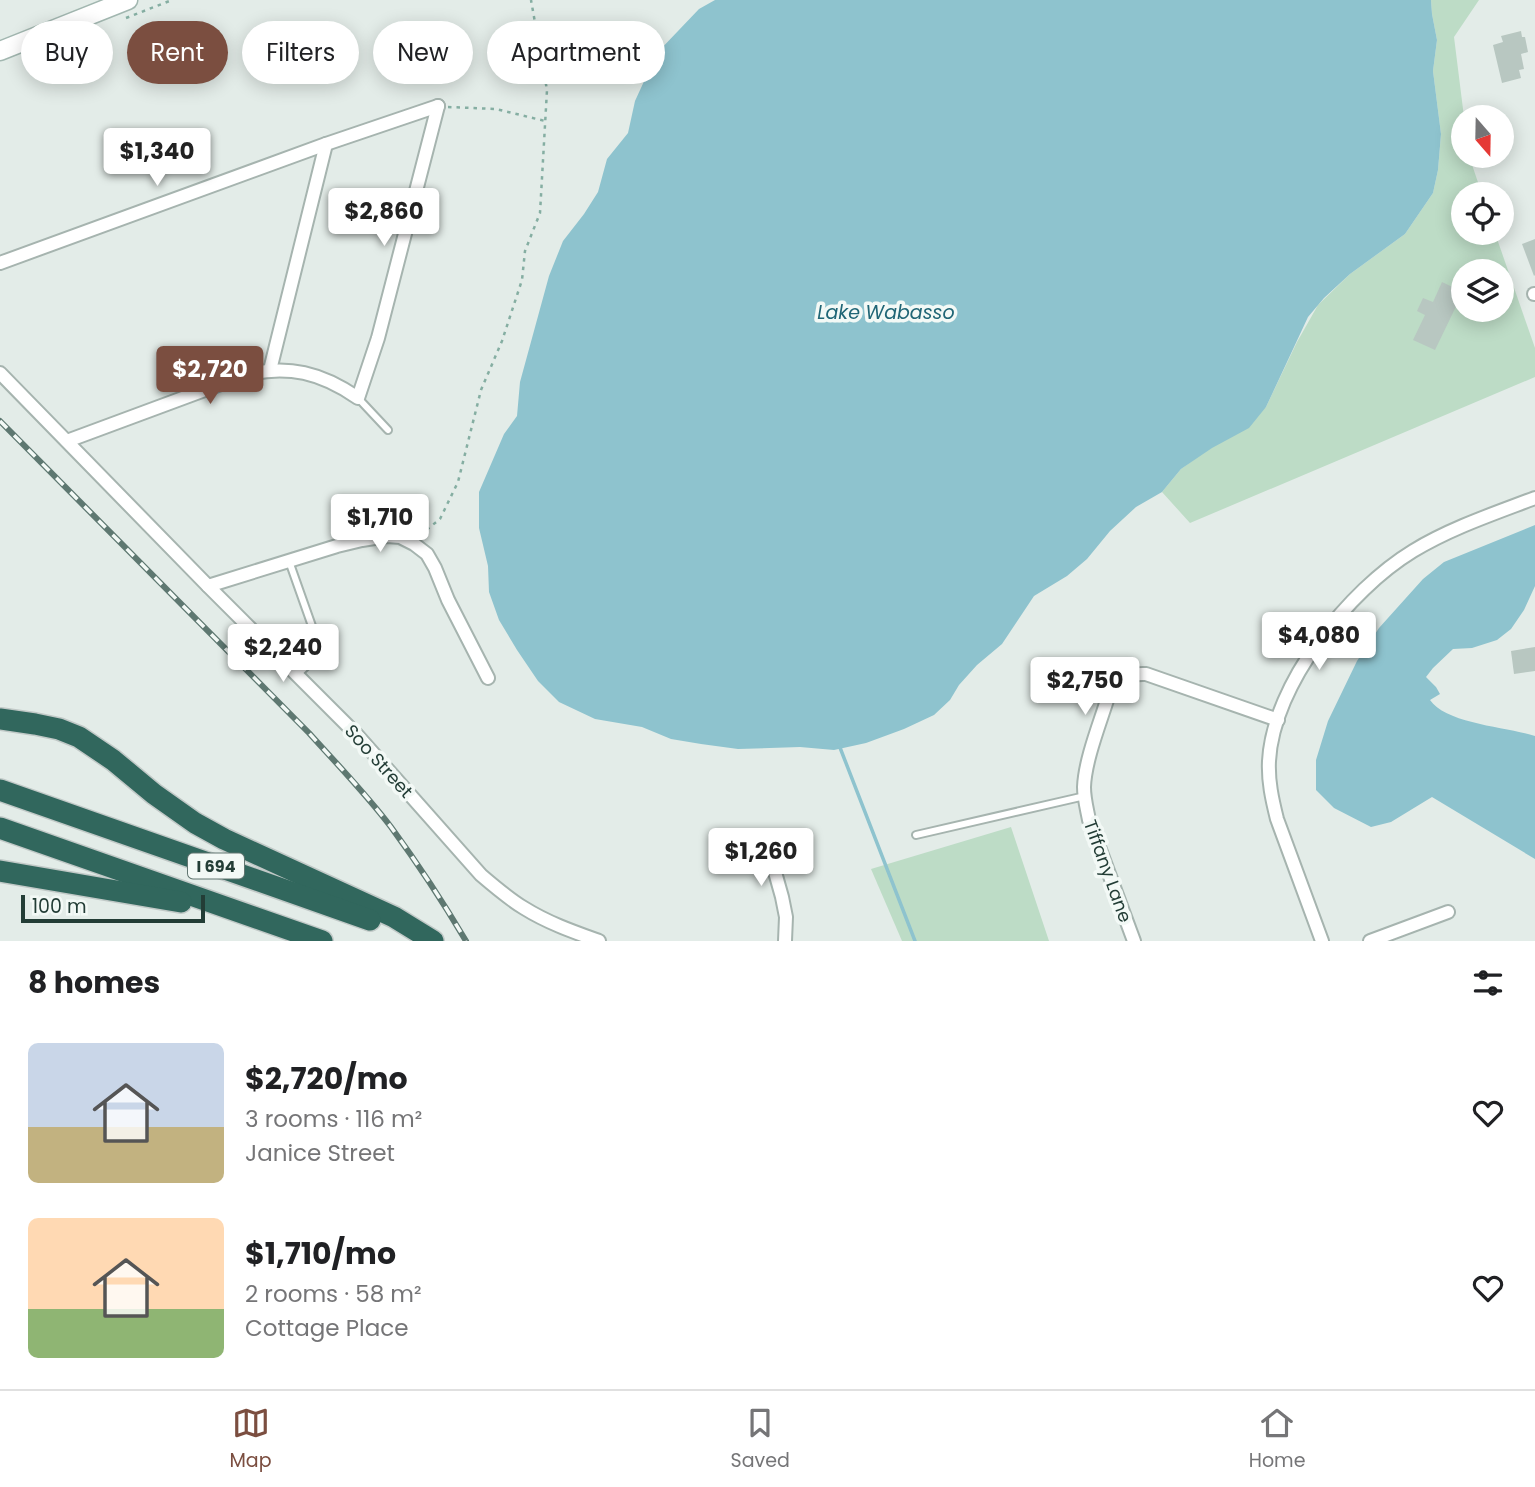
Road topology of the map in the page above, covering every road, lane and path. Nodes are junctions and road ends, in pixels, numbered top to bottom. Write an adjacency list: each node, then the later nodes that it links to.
1 (128, 0): 3 (street)
2 (531, 0): 5 (path)
3 (0, 51)
4 (438, 106): 5 (path); 6 (street); 10 (street)
5 (545, 121): 14 (path)
6 (326, 144): 7 (street); 8 (street)
7 (0, 263)
8 (270, 370): 10 (street); 12 (street)
9 (0, 373): 12 (street, Soo Street)
10 (358, 398): 11 (lane)
11 (388, 430)
12 (66, 441): 16 (street, Soo Street)
13 (1535, 498): 20 (street)
14 (414, 544): 15 (street); 18 (street)
15 (289, 561): 16 (street); 17 (lane)
16 (208, 586): 17 (street, Soo Street)
17 (297, 675): 31 (street, Soo Street)
18 (488, 678)
19 (0, 719): 30 (highway)
20 (1278, 720): 22 (street, Tiffany Lane); 34 (street)
21 (0, 790): 30 (highway, I 694)
22 (1085, 796): 24 (lane); 33 (street, Tiffany Lane)
23 (0, 828): 27 (highway, I 694)
24 (916, 835)
25 (777, 841): 32 (street)
26 (0, 871): 27 (highway)
27 (239, 912): 29 (highway, I 694)
28 (1448, 912): 35 (street)
29 (322, 941)
30 (432, 941)
31 (600, 941)
32 (785, 941)
33 (1134, 941)
34 (1322, 941)
35 (1370, 941)

